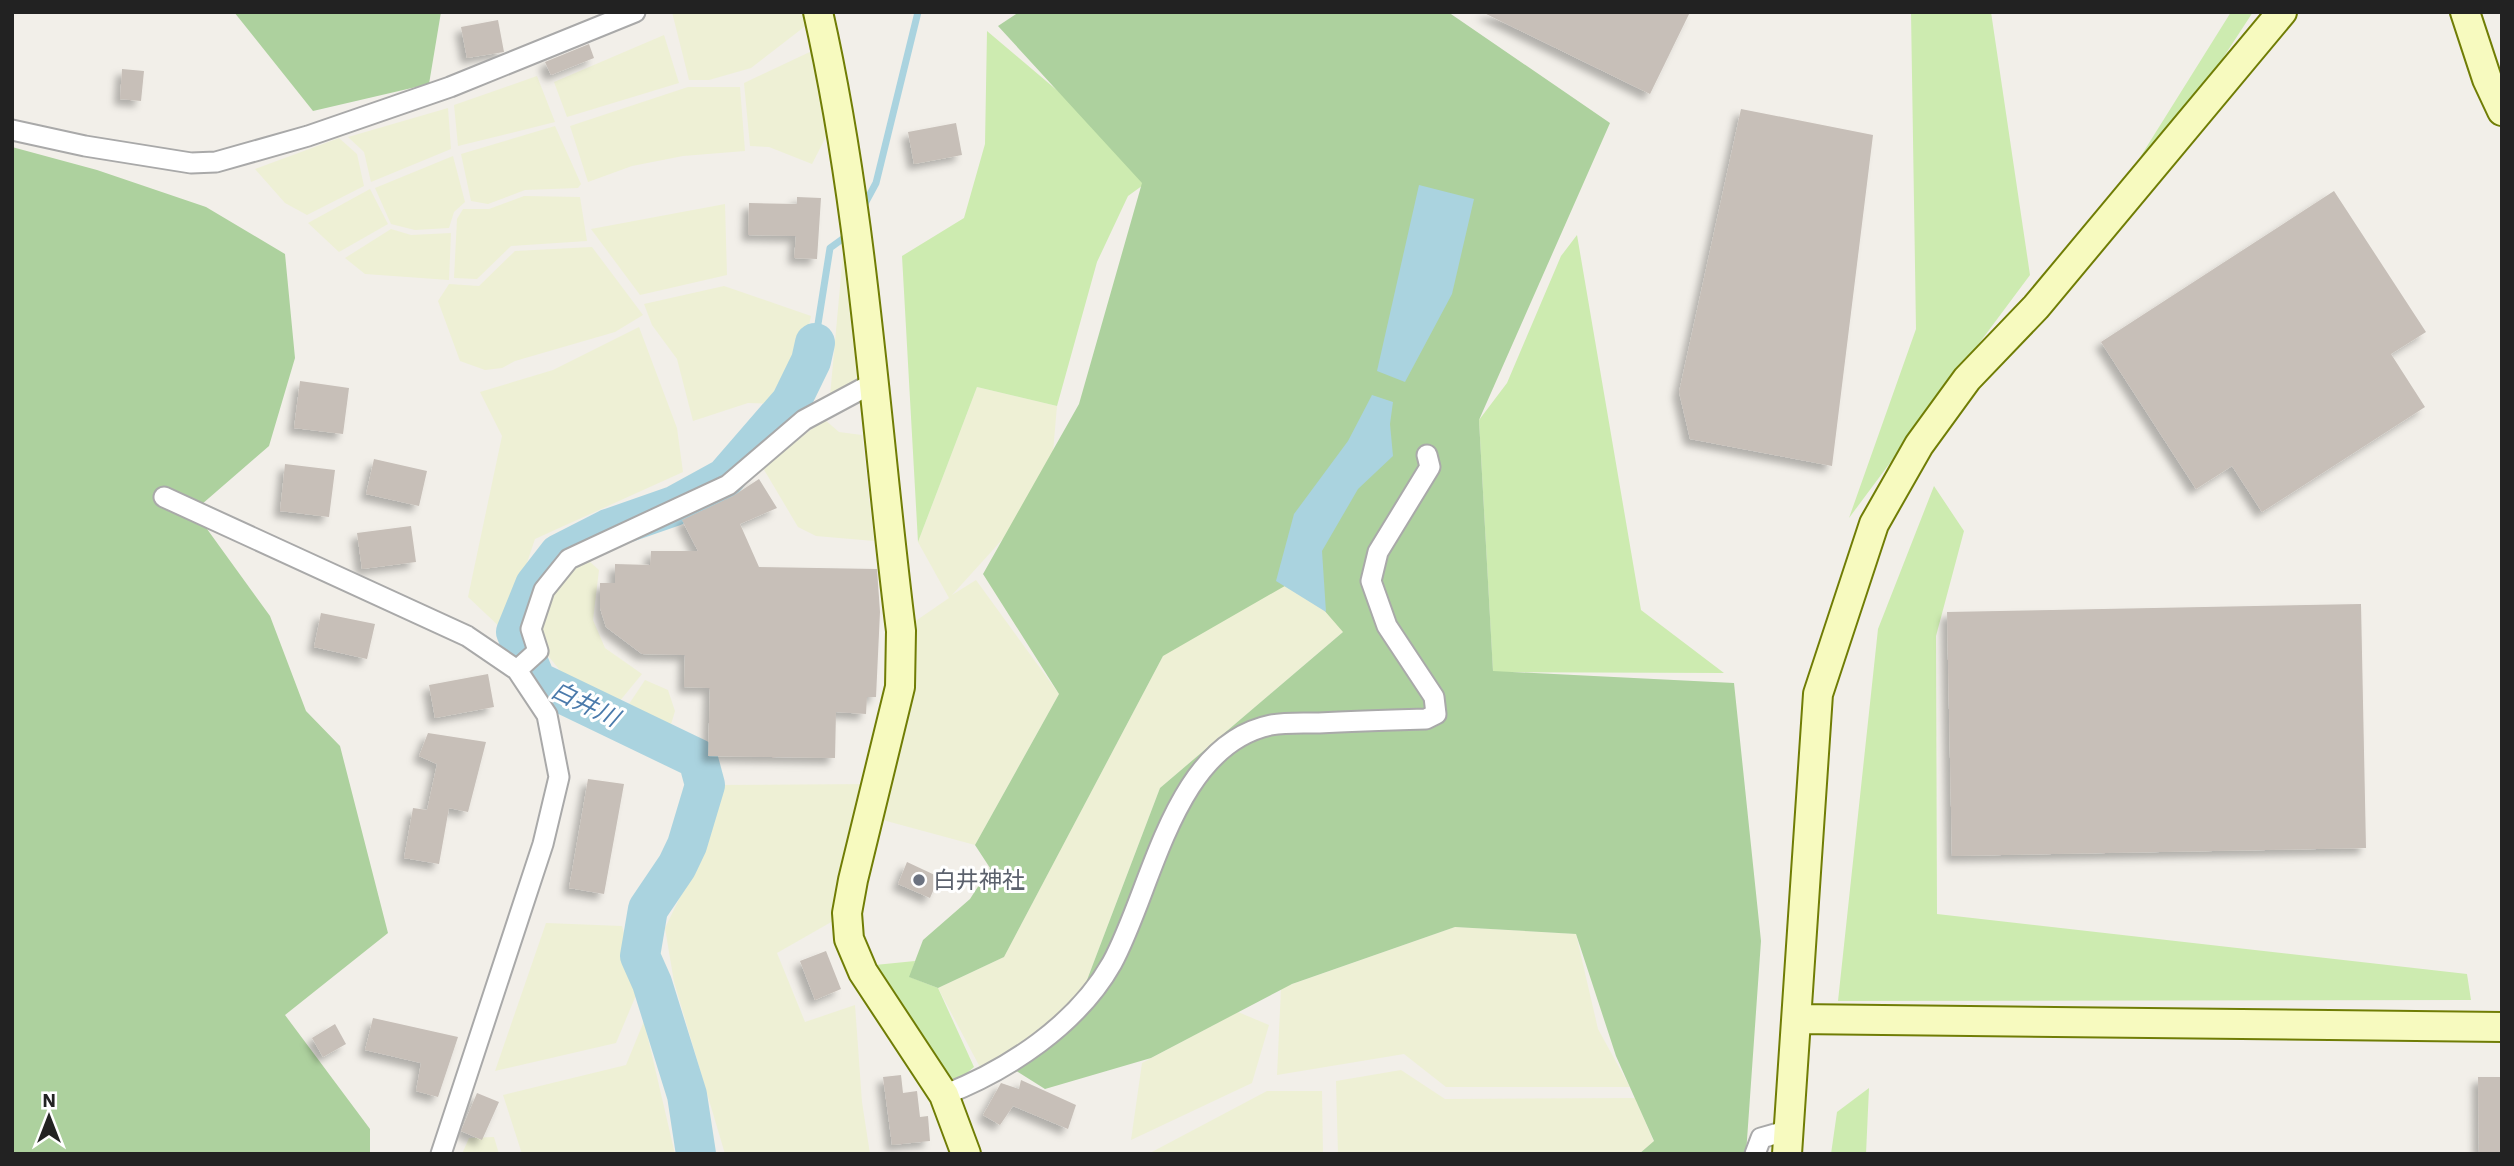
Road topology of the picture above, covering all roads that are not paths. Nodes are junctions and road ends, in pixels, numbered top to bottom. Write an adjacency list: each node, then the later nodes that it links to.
1 (635, 12): 6 (street)
2 (818, 12): 7 (street)
3 (2282, 12): 11 (street)
4 (2465, 12): 5 (street)
5 (2502, 111)
6 (12, 130)
7 (873, 383): 10 (street); 13 (street)
8 (1427, 455): 13 (street)
9 (164, 497): 10 (street)
10 (517, 670): 15 (street)
11 (1797, 1019): 12 (street); 14 (street)
12 (2502, 1027)
13 (944, 1096): 16 (street)
14 (1788, 1142): 17 (street)
15 (441, 1154)
16 (966, 1154)
17 (1755, 1154)

